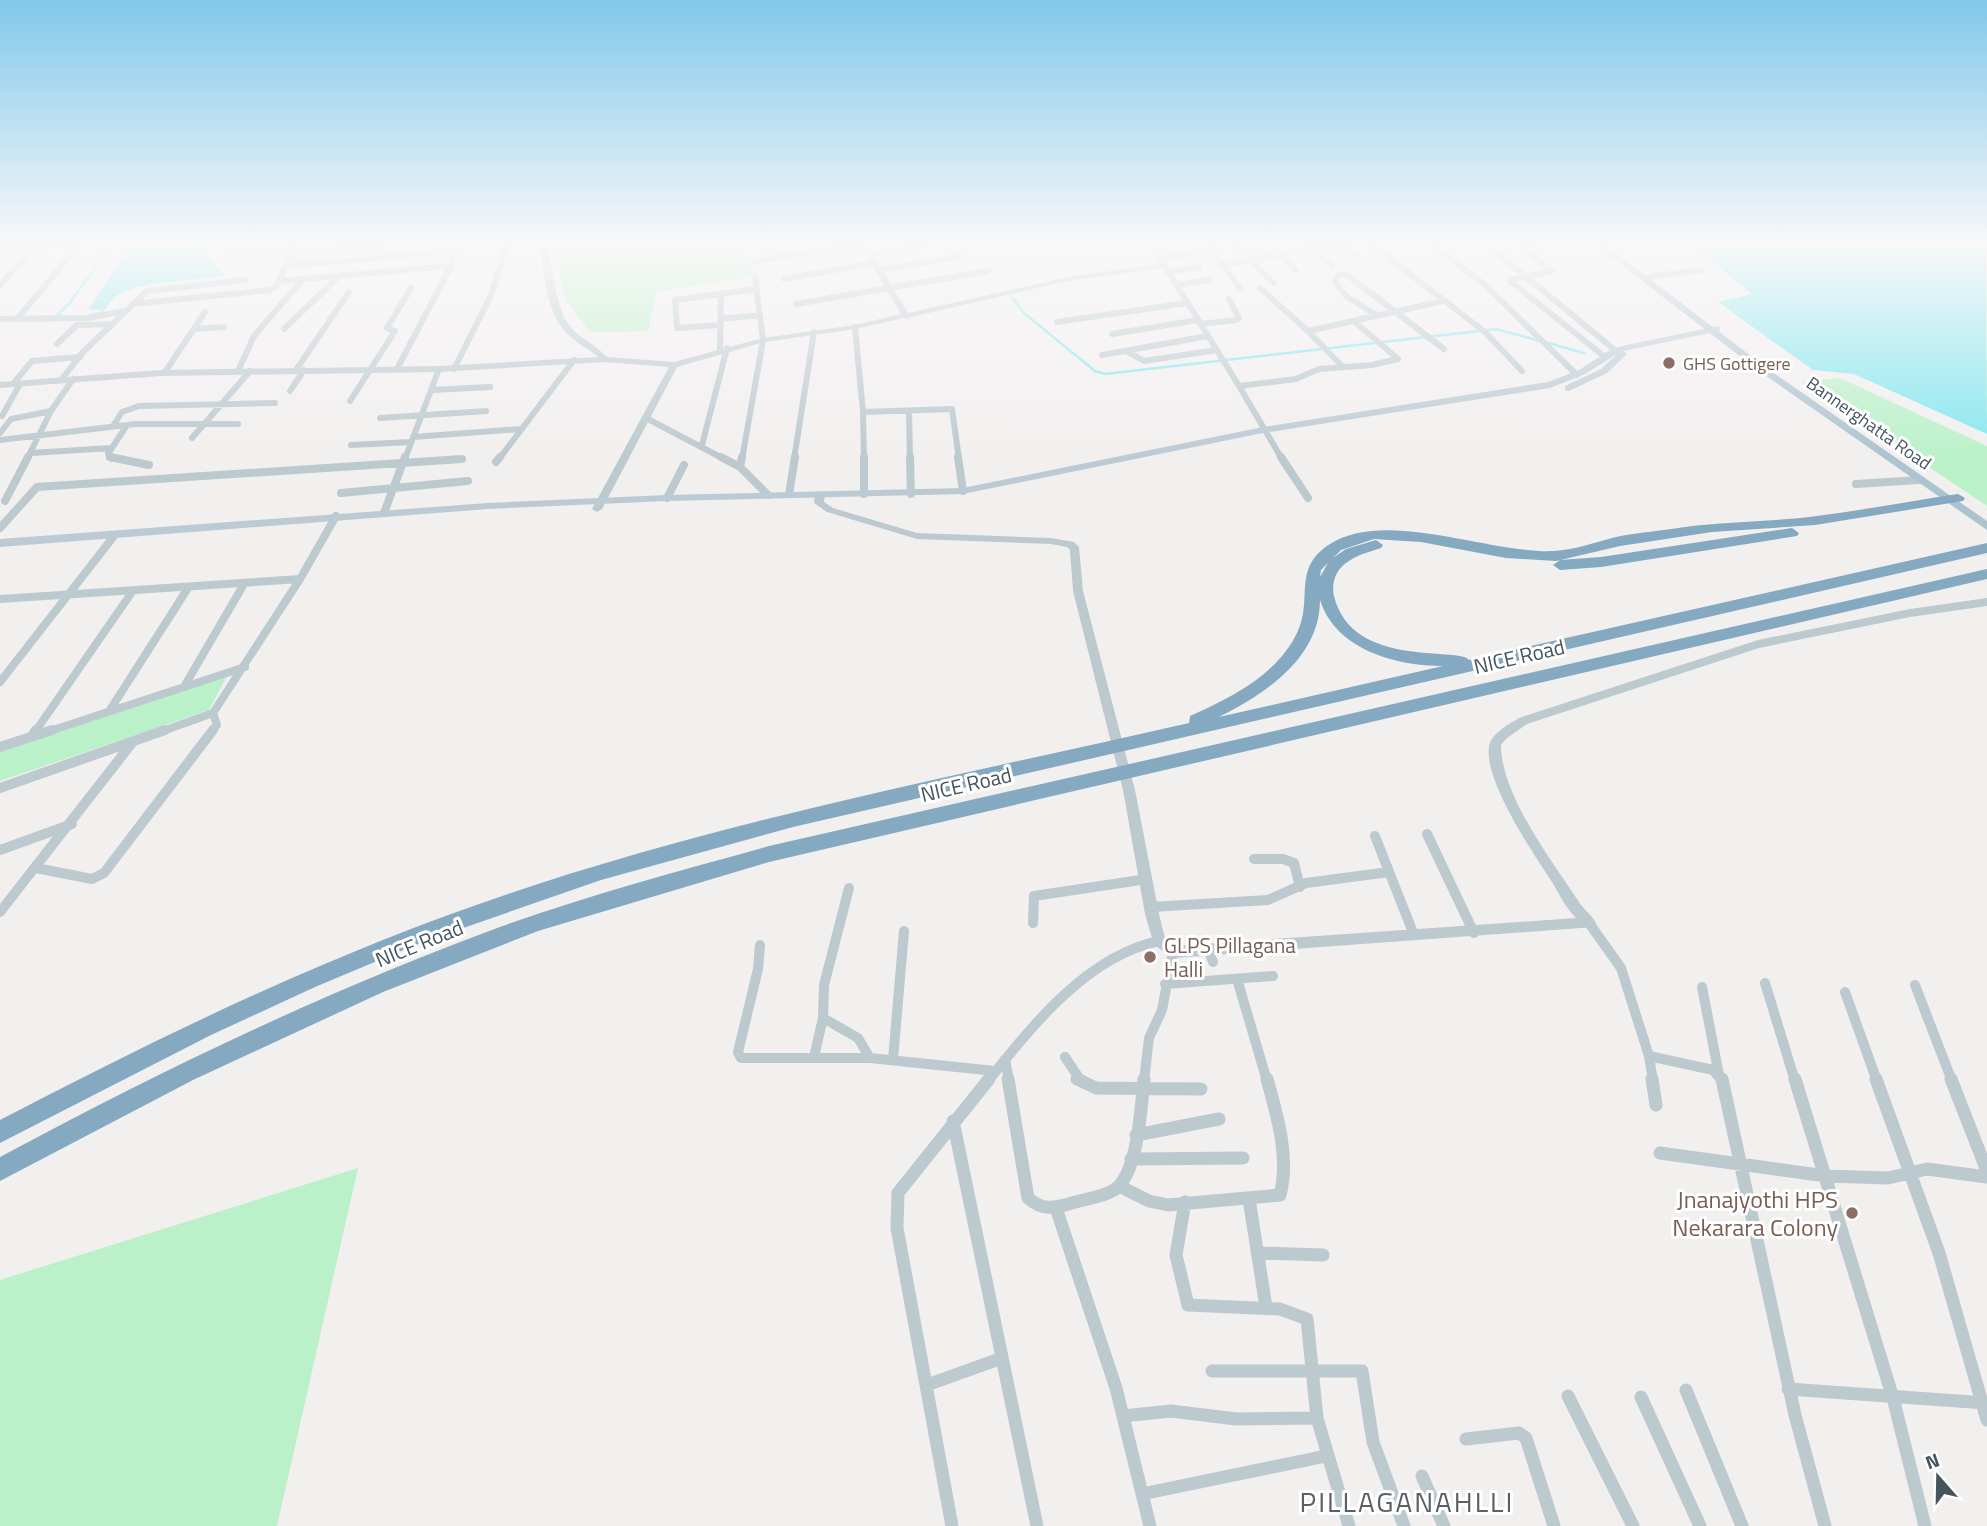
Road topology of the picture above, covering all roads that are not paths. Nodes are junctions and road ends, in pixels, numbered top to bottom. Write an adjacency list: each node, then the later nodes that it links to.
1 (20, 315): 32 (street)
2 (103, 315): 32 (street)
3 (121, 315): 37 (street)
4 (203, 315): 40 (street)
5 (272, 315): 66 (street)
6 (298, 315): 41 (street)
7 (334, 315): 65 (street)
8 (395, 315): 61 (street)
9 (425, 315): 62 (street)
10 (484, 315): 64 (street)
11 (559, 315): 57 (street)
12 (675, 315): 33 (street)
13 (720, 315): 33 (street)
14 (759, 315): 33 (street)
15 (760, 315): 47 (street)
16 (915, 315): 30 (street)
17 (1108, 315): 36 (street)
18 (1195, 315): 34 (street)
19 (1237, 315): 34 (street)
20 (1290, 315): 43 (street)
21 (1381, 315): 29 (street)
22 (1402, 315): 50 (street)
23 (1462, 315): 68 (street)
24 (1516, 315): 70 (street)
25 (1553, 315): 56 (street)
26 (1574, 315): 53 (street)
27 (1694, 315): 42 (main road, Bannerghatta Road)
28 (1696, 315): 42 (main road, Bannerghatta Road)
29 (1378, 316): 35 (street)
30 (907, 317): 39 (street)
31 (0, 319): 32 (street)
32 (17, 319)
33 (720, 322): 49 (street)
34 (1199, 322): 45 (street); 46 (street)
35 (1355, 322): 43 (street); 60 (street)
36 (1057, 323)
37 (112, 324): 48 (street); 55 (street)
38 (223, 327): 40 (street)
39 (855, 327): 44 (street); 84 (street)
40 (194, 329): 69 (street)
41 (284, 329)
42 (1714, 330): 53 (main road); 110 (main road, Bannerghatta Road); 125 (main road, Bannerghatta Road)
43 (1308, 331): 60 (street)
44 (814, 332): 47 (street); 116 (street)
45 (1112, 334)
46 (1208, 336): 51 (street); 52 (street)
47 (763, 340): 49 (street); 109 (street)
48 (57, 344)
49 (723, 349): 59 (street); 100 (street)
50 (1444, 349)
51 (1217, 350): 52 (street); 74 (street)
52 (1126, 351): 54 (street)
53 (1621, 352): 56 (main road); 95 (main road)
54 (1102, 355)
55 (79, 357): 71 (street); 72 (street)
56 (1605, 357): 70 (main road)
57 (604, 359): 58 (street); 59 (street)
58 (574, 360): 64 (street); 93 (street)
59 (674, 365): 88 (street)
60 (1343, 367): 74 (street)
61 (371, 369): 62 (street); 65 (street); 78 (street)
62 (397, 369): 63 (street)
63 (439, 369): 64 (street); 76 (street)
64 (454, 369)
65 (300, 370): 67 (street); 77 (street)
66 (238, 371): 67 (street); 69 (street)
67 (250, 371): 79 (street)
68 (1522, 371)
69 (165, 372): 71 (street)
70 (1577, 374): 95 (main road)
71 (68, 379): 72 (street); 81 (street)
72 (16, 384): 73 (street); 86 (street)
73 (0, 385)
74 (1239, 386): 95 (street)
75 (490, 387): 76 (street)
76 (433, 390): 85 (street)
77 (290, 391)
78 (350, 401)
79 (222, 402): 80 (street); 89 (street); 92 (street)
80 (275, 403)
81 (51, 411): 94 (street); 96 (street)
82 (486, 411): 85 (street)
83 (909, 411): 84 (street); 114 (street); 118 (street)
84 (863, 412): 117 (street)
85 (423, 414): 87 (street); 98 (street)
86 (2, 416)
87 (380, 418)
88 (646, 418): 100 (street); 126 (street)
89 (204, 424): 90 (street); 91 (street); 97 (street)
90 (238, 424)
91 (127, 425): 92 (street); 102 (street)
92 (113, 426): 96 (street)
93 (521, 429): 98 (street); 105 (street)
94 (0, 433)
95 (1266, 433): 114 (main road); 121 (street); 122 (main road)
96 (41, 434): 99 (street); 103 (street)
97 (192, 438)
98 (412, 439): 101 (street); 107 (street)
99 (0, 440)
100 (702, 445): 109 (street)
101 (351, 446)
102 (111, 448): 103 (street); 106 (street)
103 (31, 453): 124 (street)
104 (462, 459): 107 (street)
105 (496, 462)
106 (149, 465)
107 (401, 465): 113 (street); 123 (street)
108 (684, 465): 120 (street)
109 (740, 467): 119 (street)
110 (1919, 480): 112 (street); 125 (main road, Bannerghatta Road)
111 (468, 481): 113 (street)
112 (1856, 484)
113 (393, 488): 115 (street); 127 (street)
114 (963, 491): 118 (main road)
115 (341, 493)
116 (789, 494): 119 (main road); 122 (main road)
117 (863, 494): 118 (main road); 122 (main road)
118 (911, 494)
119 (768, 495): 120 (main road)
120 (667, 498): 126 (main road)
121 (1308, 498)
122 (820, 499): 126 (main road); 161 (street)
123 (26, 500): 124 (street); 131 (street)
124 (2, 501)
125 (1957, 502): 128 (main road, Bannerghatta Road); 130 (main road, Bannerghatta Road); 143 (highway); 150 (highway)
126 (599, 505): 127 (main road); 129 (main road)
127 (384, 513): 129 (main road)
128 (1987, 517)
129 (334, 521): 132 (main road); 136 (street)
130 (1987, 526)
131 (0, 528)
132 (114, 536): 133 (main road); 140 (street)
133 (0, 543)
134 (1980, 550): 143 (highway, NICE Road)
135 (1987, 574): 201 (highway, NICE Road)
136 (300, 579): 137 (street); 144 (street)
137 (244, 584): 138 (street); 146 (street)
138 (188, 587): 139 (street); 147 (street)
139 (132, 592): 140 (street); 149 (street)
140 (67, 596): 141 (street); 145 (street)
141 (1, 600)
142 (1987, 602): 167 (street)
143 (1500, 659): 150 (highway, NICE Road)
144 (245, 667): 146 (street); 148 (street)
145 (0, 682)
146 (185, 685): 147 (street)
147 (110, 710): 149 (street)
148 (213, 713): 151 (street); 159 (street)
149 (32, 736): 152 (street)
150 (1151, 739): 195 (highway, NICE Road)
151 (133, 743): 153 (street); 154 (street)
152 (0, 747)
153 (0, 788)
154 (72, 824): 157 (street); 159 (street)
155 (1427, 834): 169 (street)
156 (1375, 836): 160 (street)
157 (0, 850)
158 (1254, 859): 162 (street)
159 (36, 868): 165 (street)
160 (1389, 872): 162 (street); 170 (street)
161 (1147, 879): 164 (street); 166 (street)
162 (1300, 887): 164 (street)
163 (849, 888): 181 (street)
164 (1151, 907): 171 (street)
165 (2, 909)
166 (1033, 923)
167 (1589, 923): 169 (street); 182 (street)
168 (904, 931): 187 (street)
169 (1474, 933): 170 (street)
170 (1414, 934): 173 (street)
171 (1159, 941): 173 (street); 186 (street)
172 (760, 945): 183 (street)
173 (1173, 952): 177 (street)
174 (1273, 976): 175 (street)
175 (1237, 979): 177 (street); 207 (street)
176 (1765, 983): 204 (street)
177 (1165, 984): 190 (street)
178 (1915, 985): 202 (street)
179 (1702, 987): 189 (street)
180 (1845, 992): 203 (street)
181 (823, 1018): 183 (street); 185 (street)
182 (1649, 1056): 189 (street); 192 (street)
183 (814, 1057): 185 (street)
184 (1065, 1057): 190 (street)
185 (870, 1058): 187 (street)
186 (1005, 1059): 188 (street); 209 (street)
187 (893, 1060): 188 (street)
188 (995, 1071): 194 (street)
189 (1719, 1074): 200 (street)
190 (1143, 1088): 191 (street); 196 (street)
191 (1201, 1089)
192 (1656, 1105)
193 (1219, 1119): 196 (street)
194 (953, 1121): 213 (street); 216 (street)
195 (0, 1132)
196 (1136, 1135): 199 (street)
197 (1660, 1153): 200 (street)
198 (1243, 1158): 199 (street)
199 (1131, 1159): 206 (street)
200 (1744, 1162): 204 (street); 218 (street)
201 (0, 1169)
202 (1987, 1171)
203 (1911, 1172): 204 (street); 205 (street); 222 (street)
204 (1826, 1176): 221 (street)
205 (1987, 1177)
206 (1119, 1186): 208 (street); 209 (street)
207 (1249, 1199): 208 (street); 210 (street)
208 (1185, 1202): 212 (street)
209 (1056, 1209): 223 (street)
210 (1258, 1253): 211 (street); 212 (street)
211 (1323, 1255)
212 (1266, 1307): 215 (street)
213 (1002, 1358): 216 (street); 231 (street)
214 (1212, 1371): 215 (street)
215 (1312, 1371): 224 (street); 234 (street)
216 (927, 1385): 230 (street)
217 (1686, 1390): 239 (street)
218 (1788, 1390): 221 (street); 240 (street)
219 (1568, 1396): 237 (street)
220 (1641, 1397): 238 (street)
221 (1894, 1398): 222 (street); 241 (street)
222 (1984, 1403): 225 (street)
223 (1122, 1416): 224 (street); 229 (street)
224 (1317, 1418): 227 (street)
225 (1987, 1420)
226 (1466, 1439): 236 (street)
227 (1326, 1455): 229 (street); 233 (street)
228 (1422, 1476): 235 (street)
229 (1142, 1494): 232 (street)
230 (952, 1526)
231 (1037, 1526)
232 (1150, 1526)
233 (1349, 1526)
234 (1404, 1526)
235 (1444, 1526)
236 (1554, 1526)
237 (1633, 1526)
238 (1700, 1526)
239 (1742, 1526)
240 (1825, 1526)
241 (1924, 1526)

